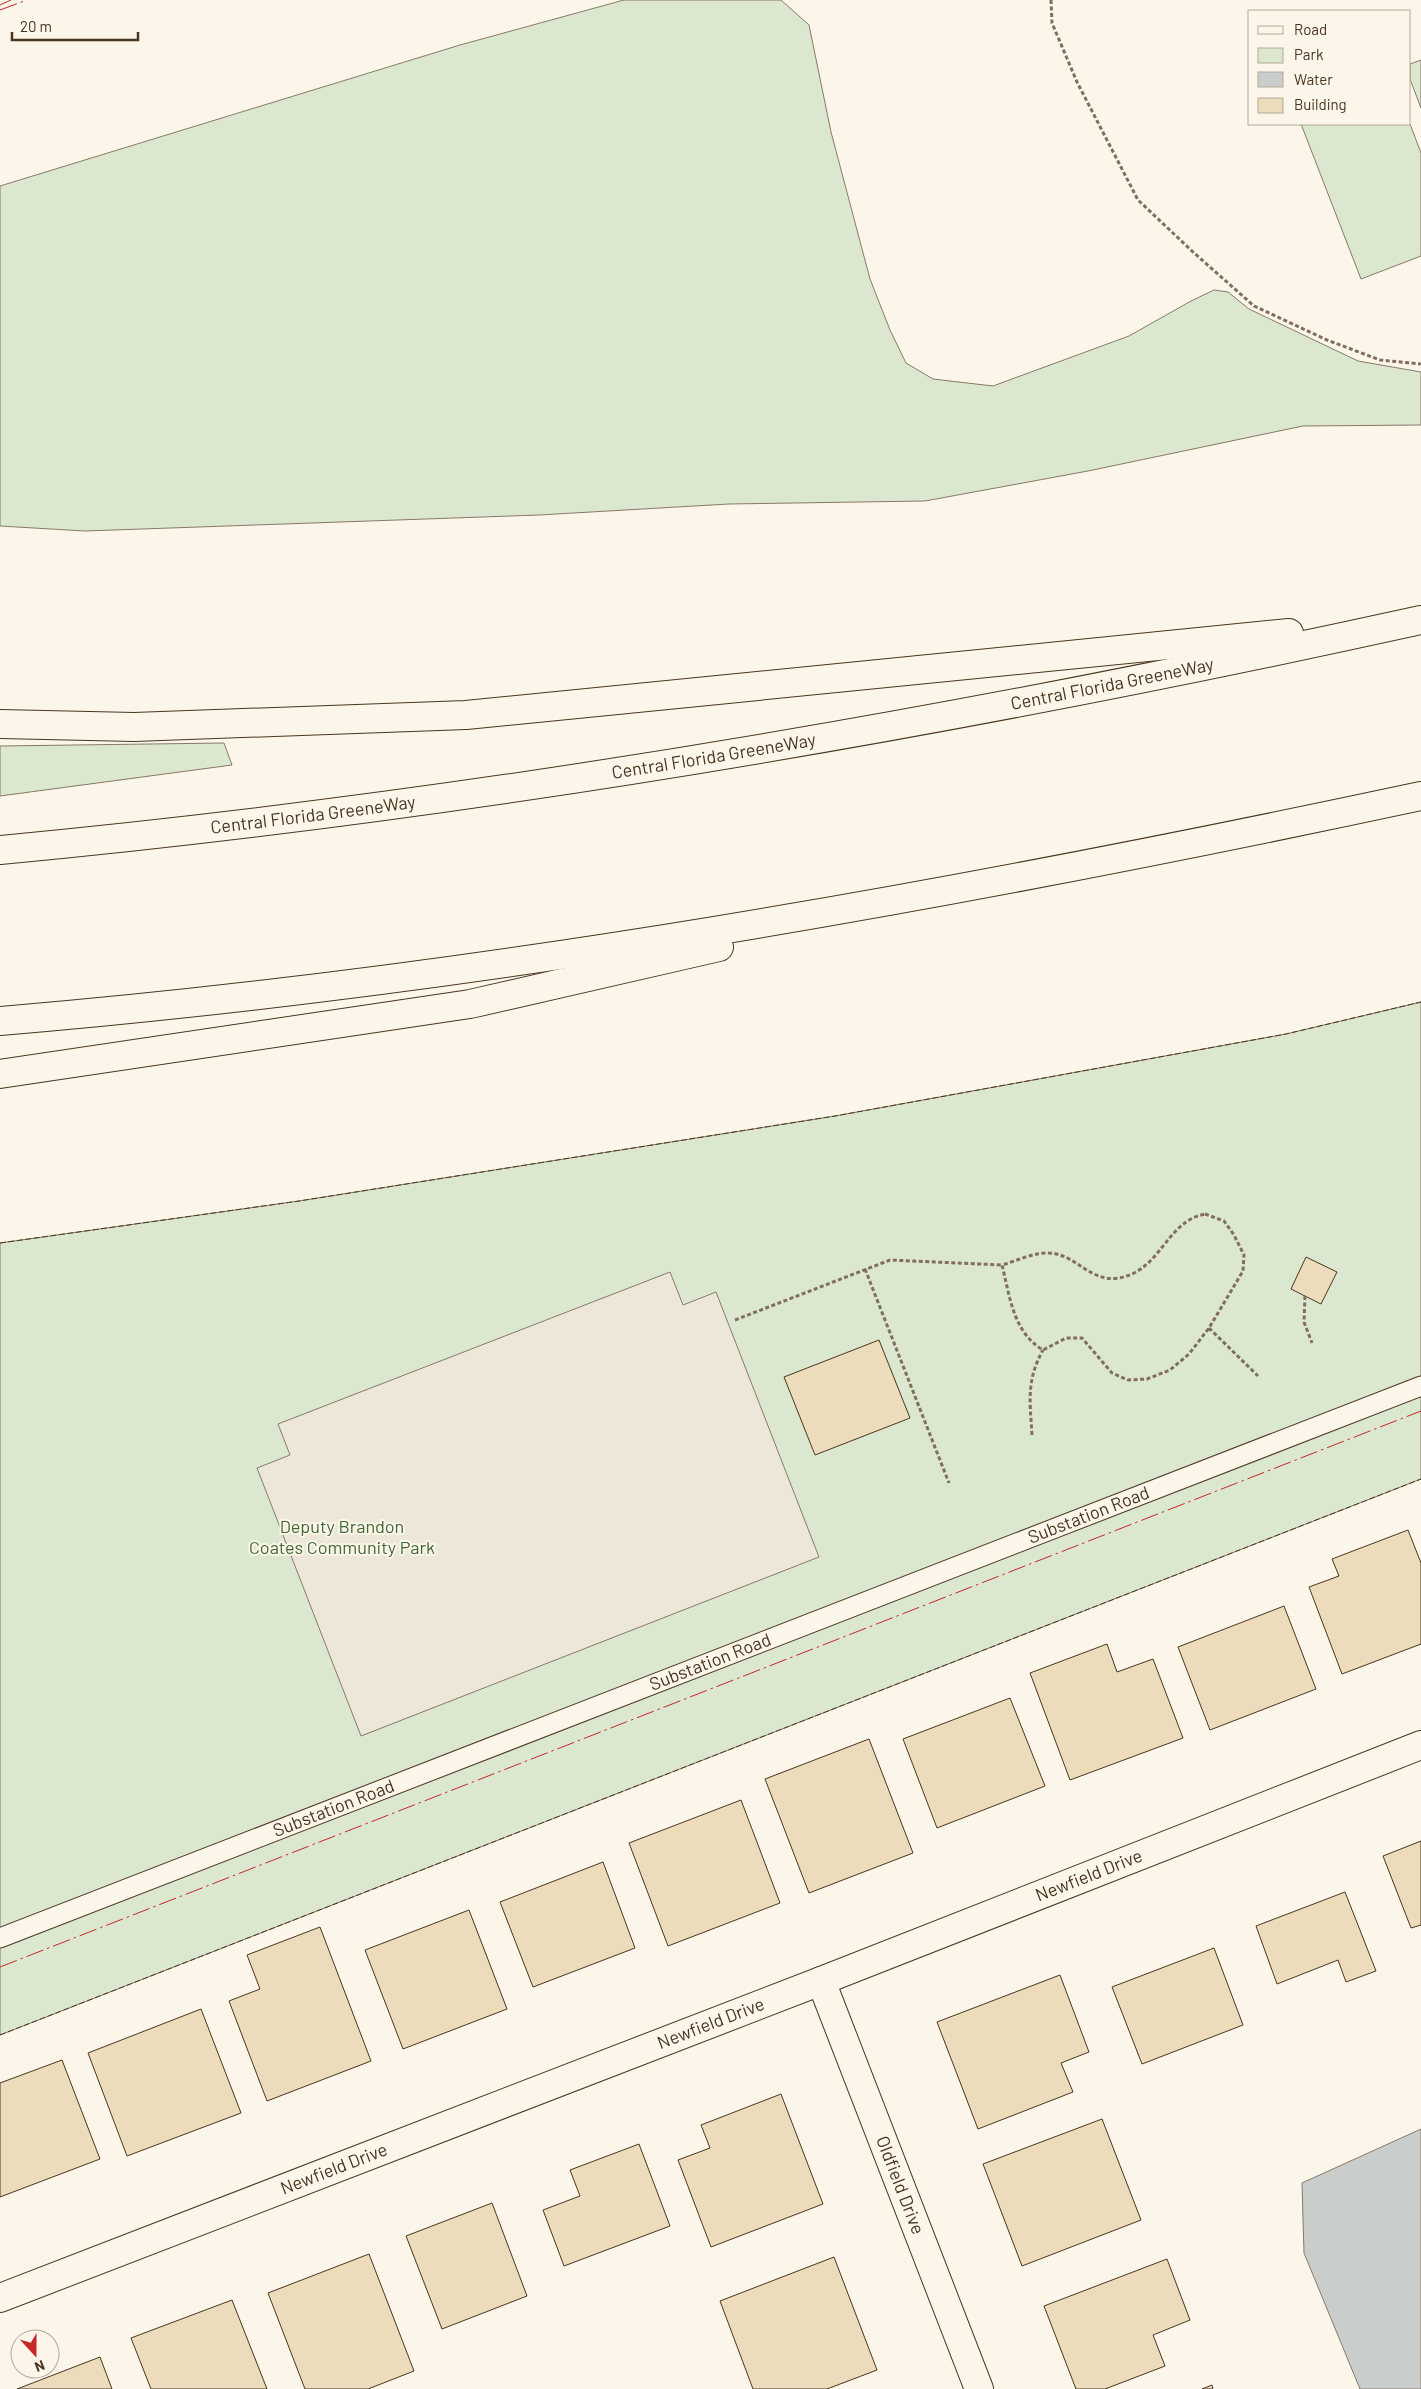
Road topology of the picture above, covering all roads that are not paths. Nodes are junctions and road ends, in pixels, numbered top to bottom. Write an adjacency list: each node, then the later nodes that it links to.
1 (1421, 620): 2 (main road); 4 (main road, Central Florida GreeneWay)
2 (0, 724)
3 (1421, 796): 5 (main road)
4 (0, 850)
5 (1004, 881): 6 (main road); 7 (main road)
6 (0, 1022)
7 (0, 1074)
8 (1421, 1386): 10 (lane, Substation Road)
9 (1421, 1745): 11 (main road, Newfield Drive)
10 (0, 1938)
11 (820, 1981): 12 (main road, Newfield Drive); 13 (main road, Oldfield Drive)
12 (0, 2298)
13 (979, 2389)

